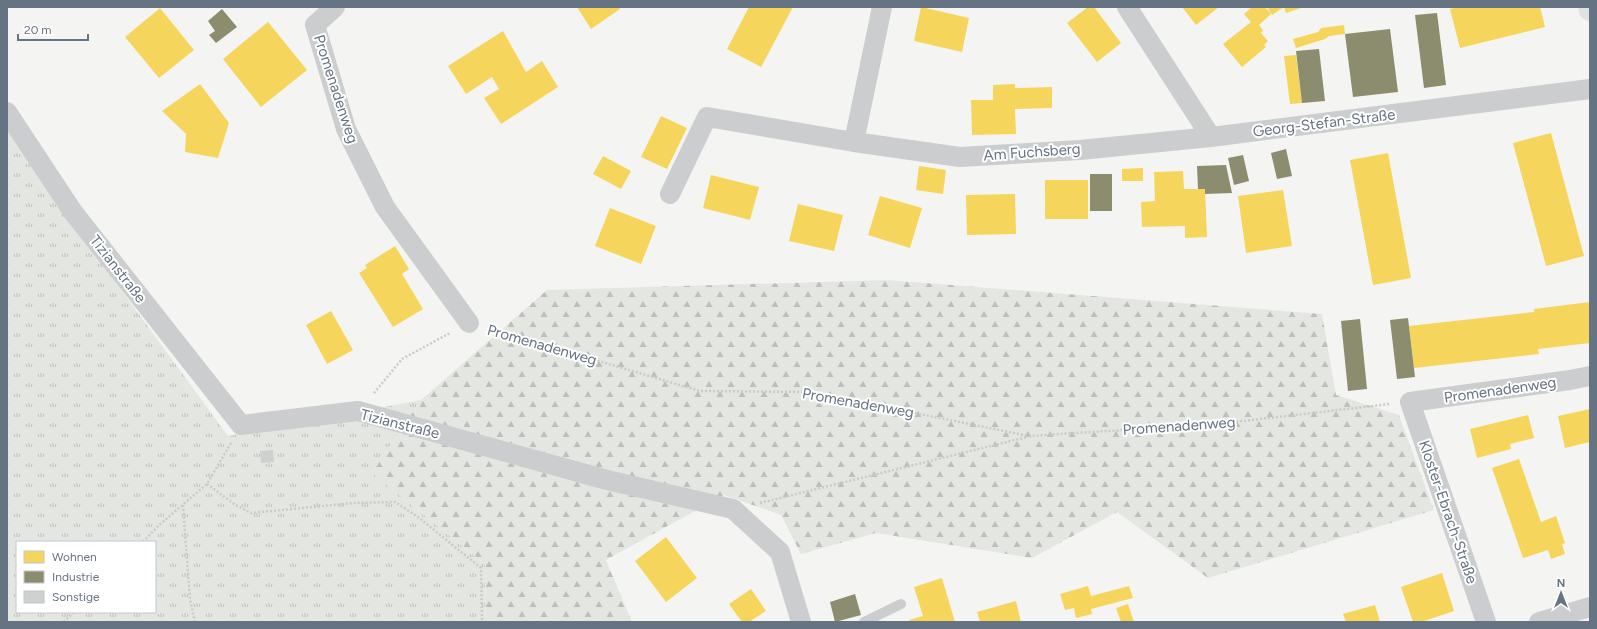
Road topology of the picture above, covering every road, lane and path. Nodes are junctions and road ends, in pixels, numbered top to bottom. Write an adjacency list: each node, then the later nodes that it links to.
1 (335, 7): 11 (street, Promenadenweg)
2 (882, 7): 9 (street)
3 (1127, 7): 8 (street)
4 (1589, 7): 5 (main road)
5 (1590, 10)
6 (1590, 89): 8 (street, Georg-Stefan-Straße)
7 (7, 112): 15 (street, Tizianstraße)
8 (1211, 136): 9 (street, Am Fuchsberg)
9 (854, 142): 10 (street, Am Fuchsberg)
10 (670, 194)
11 (469, 323): 14 (path); 16 (path, Promenadenweg)
12 (1590, 376): 13 (street, Promenadenweg)
13 (1410, 402): 16 (path, Promenadenweg); 29 (street, Kloster-Ebrach-Straße)
14 (358, 411): 15 (street, Tizianstraße); 19 (street, Tizianstraße)
15 (241, 425): 17 (path)
16 (1029, 436): 19 (path)
17 (207, 484): 18 (path); 26 (path)
18 (183, 505): 20 (path); 25 (path)
19 (733, 509): 27 (street, Tizianstraße)
20 (143, 541)
21 (901, 604): 28 (lane)
22 (1590, 607): 30 (street)
23 (73, 613): 24 (path)
24 (64, 622)
25 (195, 622)
26 (482, 622)
27 (801, 622)
28 (864, 622)
29 (1486, 622)
30 (1539, 622)

